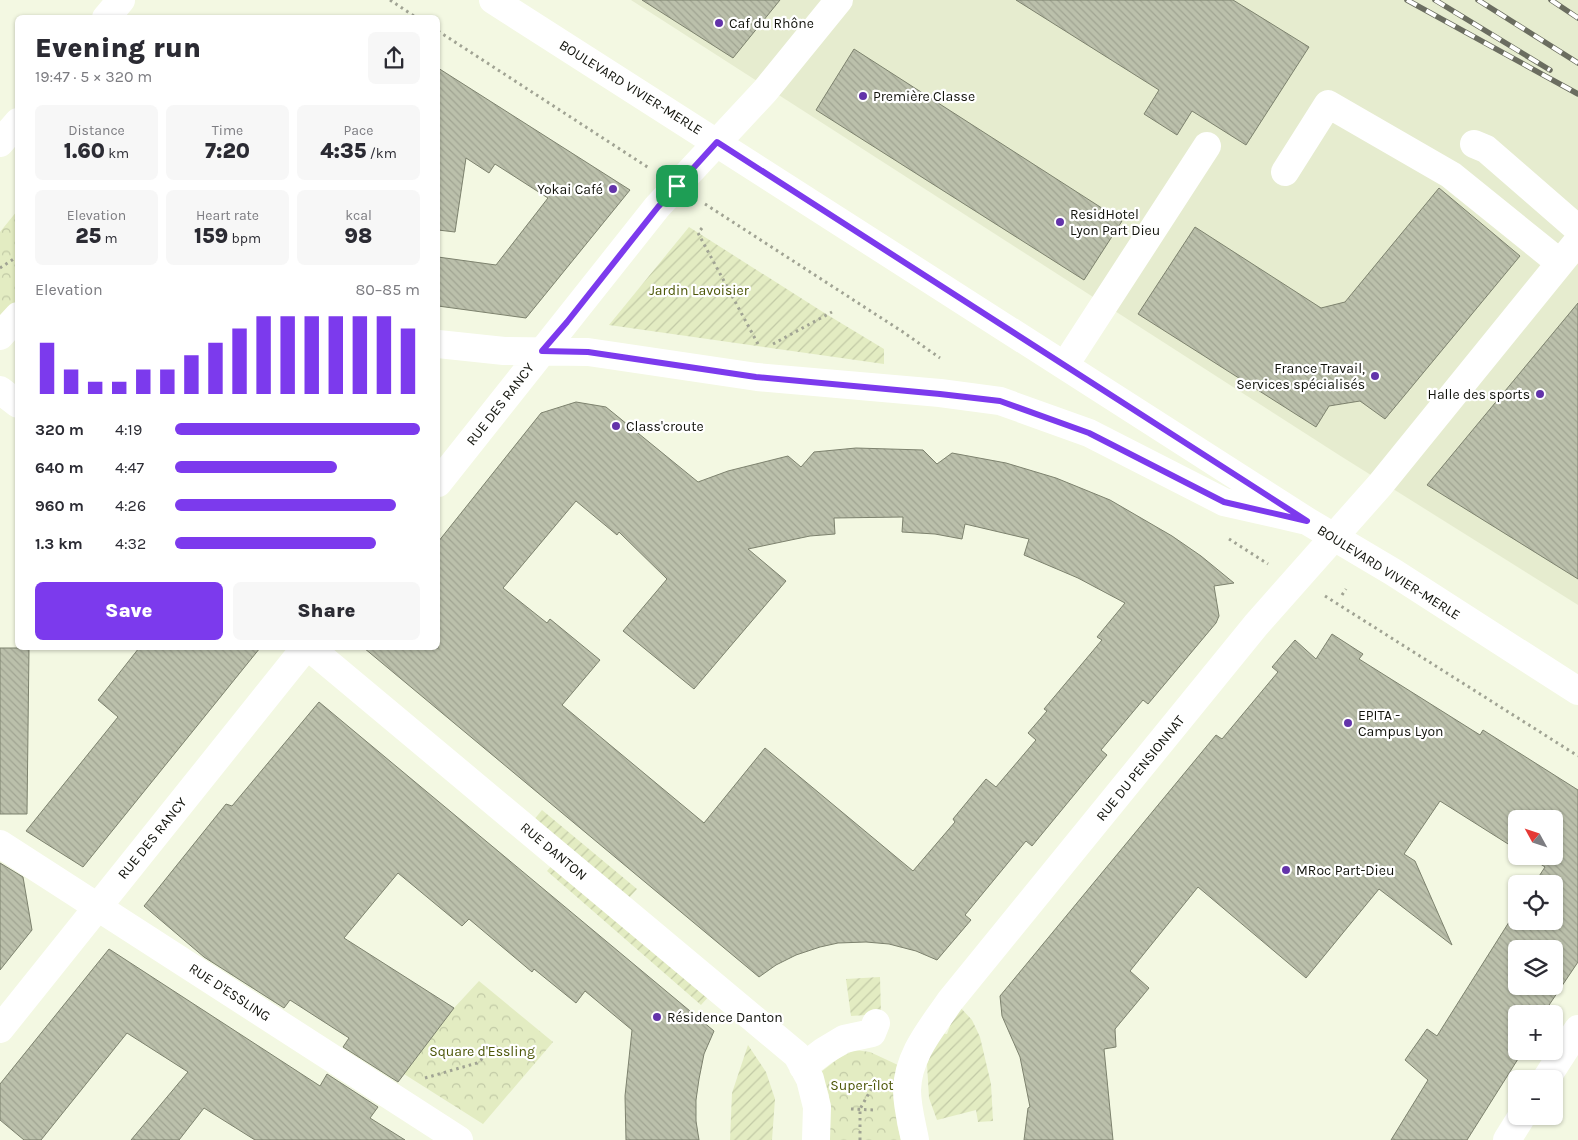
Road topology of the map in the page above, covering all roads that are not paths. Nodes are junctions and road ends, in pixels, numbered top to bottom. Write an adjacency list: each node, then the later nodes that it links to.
1 (121, 0): 4 (street)
2 (493, 0): 5 (street, BOULEVARD VIVIER-MERLE)
3 (840, 0): 5 (street, RUE DES RANCY)
4 (108, 15)
5 (717, 142): 15 (street, RUE DES RANCY); 16 (street, BOULEVARD VIVIER-MERLE)
6 (1474, 144): 9 (street)
7 (1207, 146): 16 (street)
8 (1285, 172): 11 (street)
9 (1578, 229)
10 (1578, 240): 11 (street, RUE DU PENSIONNAT)
11 (1560, 263): 21 (street, RUE DU PENSIONNAT)
12 (15, 319): 13 (street)
13 (0, 336)
14 (440, 344): 15 (street)
15 (542, 351): 19 (street, RUE DES RANCY); 20 (street)
16 (1065, 365): 20 (street, BOULEVARD VIVIER-MERLE)
17 (0, 390): 18 (street)
18 (15, 402)
19 (440, 480)
20 (1307, 521): 21 (street, BOULEVARD VIVIER-MERLE)
21 (1334, 537): 24 (street, BOULEVARD VIVIER-MERLE); 35 (street, RUE DU PENSIONNAT)
22 (303, 650): 26 (street, RUE DES RANCY)
23 (312, 650): 30 (street, RUE DANTON)
24 (1578, 691)
25 (0, 844): 26 (street, RUE D'ESSLING)
26 (97, 906): 29 (street, RUE DES RANCY); 33 (street, RUE D'ESSLING)
27 (876, 1023): 30 (street)
28 (1578, 1028): 31 (street)
29 (0, 1029)
30 (800, 1061): 34 (street)
31 (1552, 1070)
32 (1516, 1125): 36 (street)
33 (459, 1140)
34 (816, 1140)
35 (915, 1140)
36 (1507, 1140)

